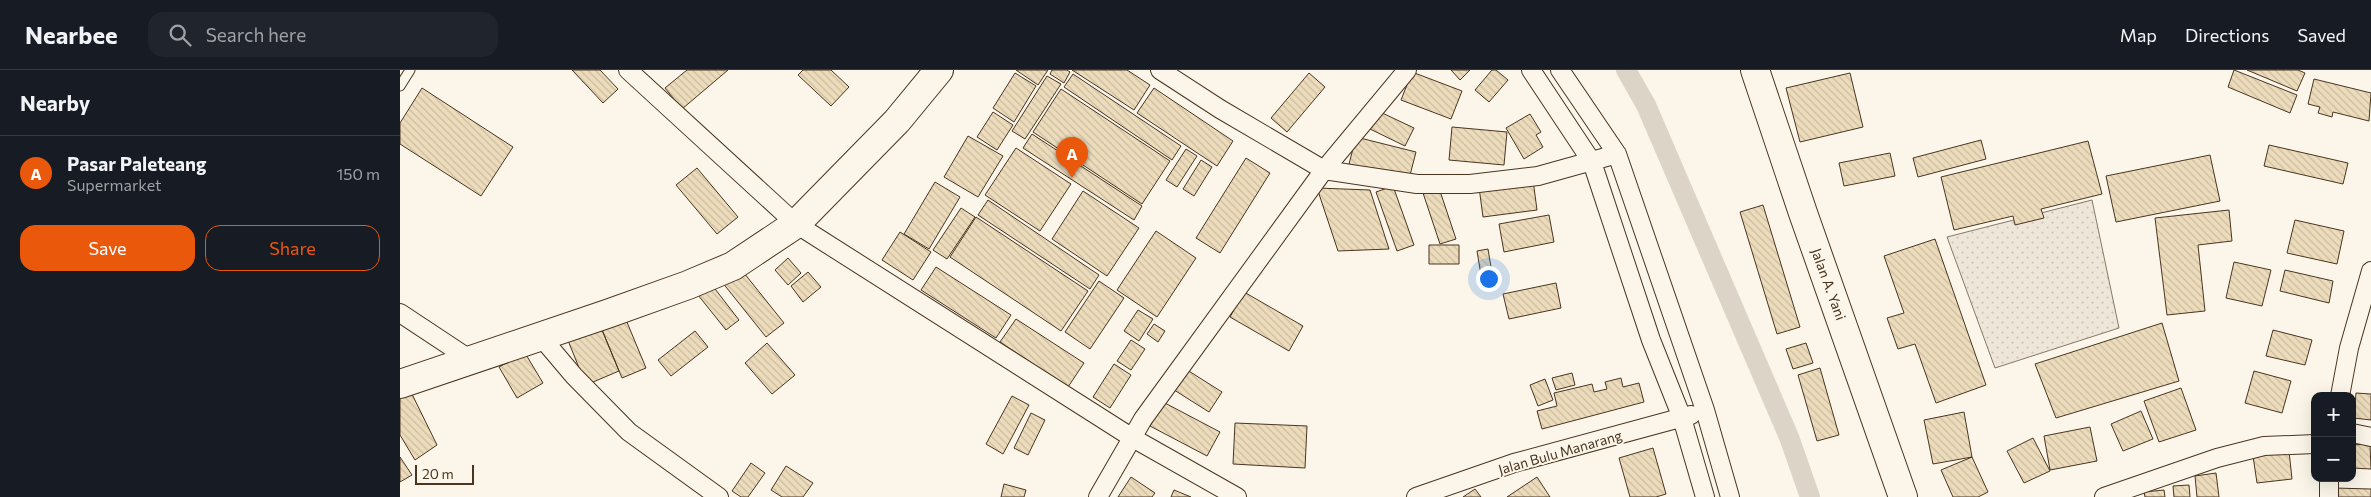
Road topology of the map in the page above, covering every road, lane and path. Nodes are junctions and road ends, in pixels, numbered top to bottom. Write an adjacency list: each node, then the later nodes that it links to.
1 (410, 70): 9 (lane)
2 (628, 70): 13 (street)
3 (938, 70): 13 (main road)
4 (1160, 70): 12 (street)
5 (1406, 70): 12 (street)
6 (1531, 70): 11 (street)
7 (1560, 70): 10 (street)
8 (1755, 70): 33 (main road, Jalan A. Yani)
9 (400, 86)
10 (1617, 154): 11 (street); 20 (street)
11 (1592, 162): 12 (street); 21 (street)
12 (1324, 170): 23 (street)
13 (796, 224): 16 (main road); 23 (street)
14 (2371, 274): 19 (street)
15 (400, 313): 17 (street)
16 (541, 337): 17 (main road); 27 (street)
17 (471, 360): 18 (main road)
18 (400, 384)
19 (2341, 392)
20 (1705, 410): 21 (street, Jalan Bulu Manarang); 32 (street)
21 (1682, 418): 30 (street, Jalan Bulu Manarang); 31 (street)
22 (2356, 434): 24 (street)
23 (1131, 437): 28 (street); 29 (street)
24 (2371, 437)
25 (2311, 444): 34 (street)
26 (2329, 482): 35 (street)
27 (719, 497)
28 (1098, 497)
29 (1237, 497)
30 (1416, 497)
31 (1705, 497)
32 (1730, 497)
33 (1903, 497)
34 (2105, 497)
35 (2329, 497)

